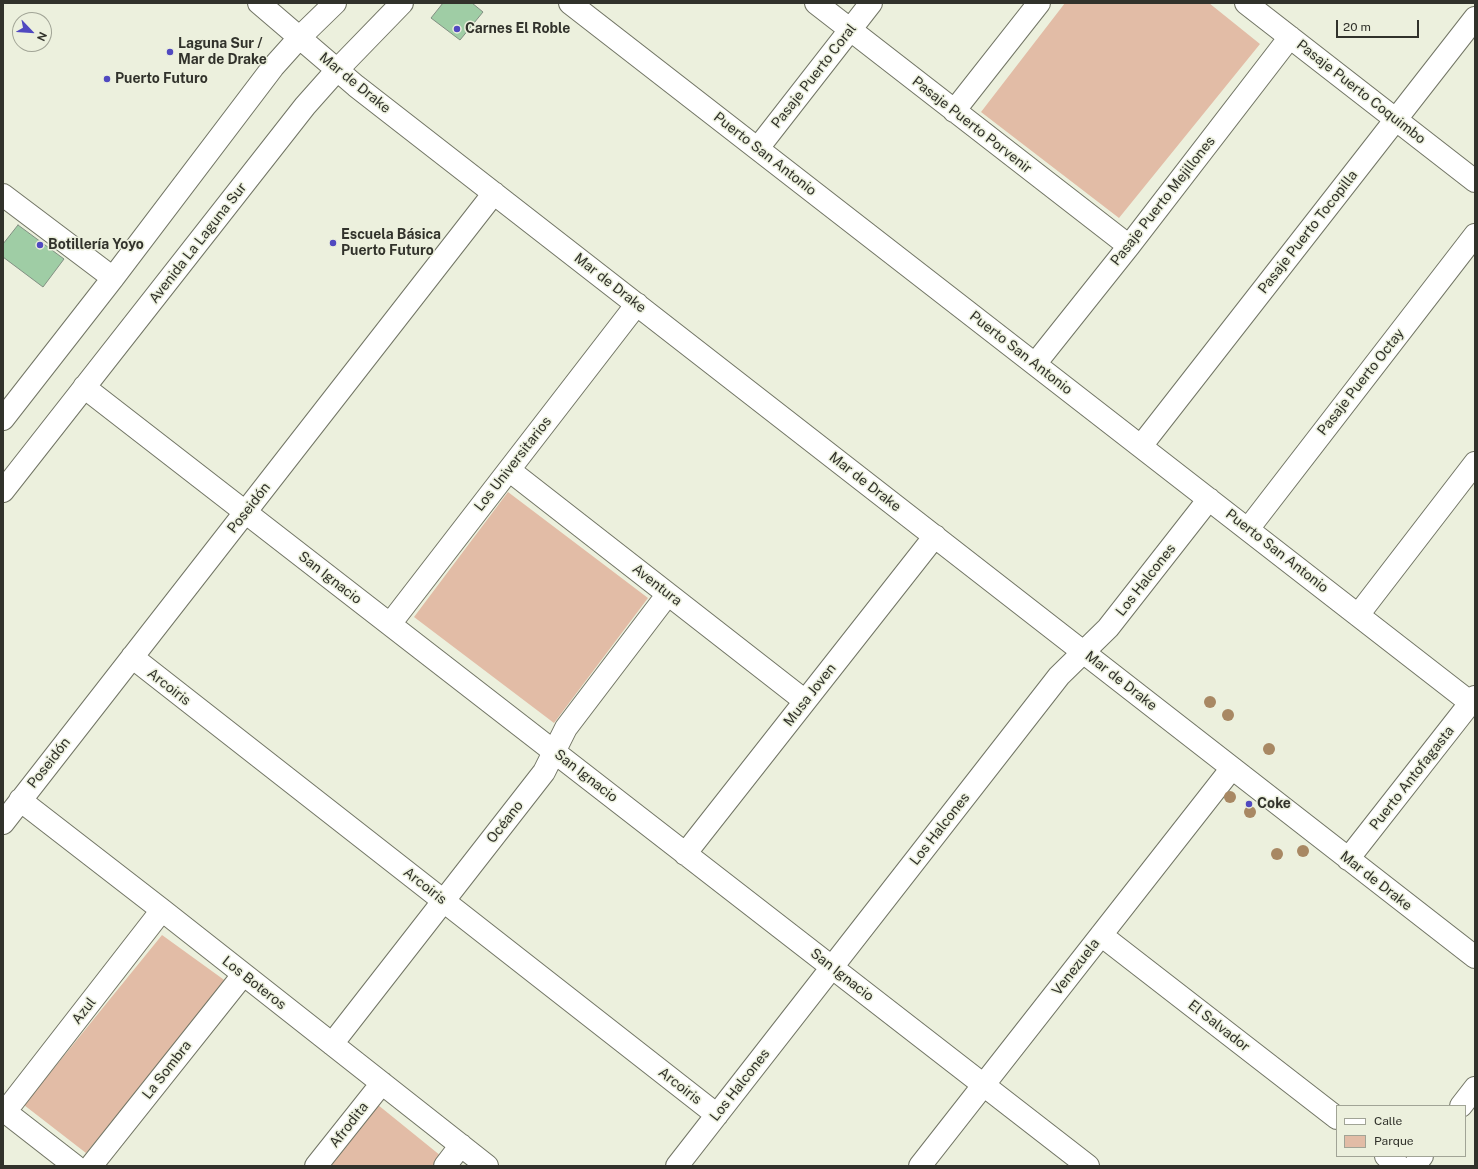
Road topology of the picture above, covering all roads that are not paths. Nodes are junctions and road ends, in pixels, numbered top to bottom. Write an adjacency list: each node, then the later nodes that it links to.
1 (259, 3): 12 (street, Mar de Drake)
2 (335, 3): 12 (street)
3 (402, 3): 13 (street, Avenida La Laguna Sur)
4 (570, 3): 16 (street, Puerto San Antonio)
5 (816, 3): 10 (street, Pasaje Puerto Porvenir)
6 (871, 3): 10 (street, Pasaje Puerto Coral)
7 (1039, 3): 14 (street)
8 (1246, 3): 11 (street, Pasaje Puerto Coquimbo)
9 (1475, 18): 15 (street, Pasaje Puerto Tocopilla)
10 (850, 30): 14 (street, Pasaje Puerto Porvenir); 16 (street, Pasaje Puerto Coral)
11 (1290, 37): 15 (street, Pasaje Puerto Coquimbo); 21 (street, Pasaje Puerto Mejillones)
12 (299, 38): 13 (street, Mar de Drake); 22 (street)
13 (337, 70): 18 (street, Mar de Drake); 25 (street, Avenida La Laguna Sur)
14 (954, 111): 21 (street, Pasaje Puerto Porvenir)
15 (1396, 119): 17 (street, Pasaje Puerto Coquimbo); 27 (street, Pasaje Puerto Tocopilla)
16 (758, 148): 24 (street, Puerto San Antonio)
17 (1475, 180)
18 (494, 193): 23 (street, Mar de Drake); 32 (street, Poseidón)
19 (3, 195): 22 (street)
20 (1475, 235): 33 (street, Pasaje Puerto Octay)
21 (1129, 246): 24 (street, Pasaje Puerto Mejillones)
22 (113, 278): 26 (street)
23 (637, 304): 29 (street, Los Universitarios); 34 (street, Mar de Drake)
24 (1035, 364): 27 (street, Puerto San Antonio)
25 (84, 387): 30 (street, Avenida La Laguna Sur); 32 (street, San Ignacio)
26 (3, 419)
27 (1141, 446): 31 (street, Puerto San Antonio)
28 (1475, 463): 36 (street)
29 (509, 470): 35 (street, Aventura); 37 (street, Los Universitarios)
30 (3, 491)
31 (1209, 499): 33 (street, Puerto San Antonio); 38 (street, Los Halcones)
32 (246, 512): 37 (street, San Ignacio); 39 (street, Poseidón)
33 (1248, 529): 36 (street, Puerto San Antonio)
34 (935, 536): 38 (street, Mar de Drake); 41 (street, Musa Joven)
35 (668, 594): 41 (street, Aventura); 42 (street, Océano)
36 (1358, 615): 40 (street, Puerto San Antonio)
37 (390, 624): 42 (street, San Ignacio)
38 (1083, 652): 43 (street, Mar de Drake); 52 (street, Los Halcones)
39 (132, 658): 44 (street, Poseidón); 48 (street, Arcoiris)
40 (1473, 700): 47 (street, Puerto Antofagasta)
41 (805, 701): 46 (street, Musa Joven)
42 (554, 751): 46 (street, San Ignacio); 48 (street, Océano)
43 (1232, 768): 47 (street, Mar de Drake); 50 (street, Venezuela)
44 (20, 800): 45 (street, Poseidón); 49 (street, Los Boteros)
45 (3, 823)
46 (685, 854): 52 (street, San Ignacio)
47 (1348, 859): 51 (street, Mar de Drake)
48 (444, 901): 54 (street, Océano); 60 (street, Arcoiris)
49 (162, 910): 53 (street, Los Boteros); 59 (street, Azul)
50 (1101, 934): 56 (street, Venezuela); 61 (street, El Salvador)
51 (1475, 957)
52 (832, 967): 56 (street, San Ignacio); 60 (street, Los Halcones)
53 (243, 975): 54 (street, Los Boteros); 66 (street, La Sombra)
54 (332, 1044): 55 (street, Los Boteros)
55 (382, 1083): 62 (street, Los Boteros); 67 (street, Afrodita)
56 (984, 1085): 71 (street, Venezuela); 72 (street, San Ignacio)
57 (1475, 1088): 58 (street)
58 (1462, 1105)
59 (4, 1111): 65 (street)
60 (717, 1115): 70 (street, Los Halcones)
61 (1336, 1117)
62 (461, 1145): 68 (street); 69 (street, Los Boteros)
63 (1387, 1157): 73 (street)
64 (1421, 1157): 74 (street)
65 (75, 1166)
66 (91, 1166)
67 (316, 1166)
68 (445, 1166)
69 (487, 1166)
70 (677, 1166)
71 (920, 1166)
72 (1088, 1166)
73 (1399, 1166)
74 (1414, 1166)

